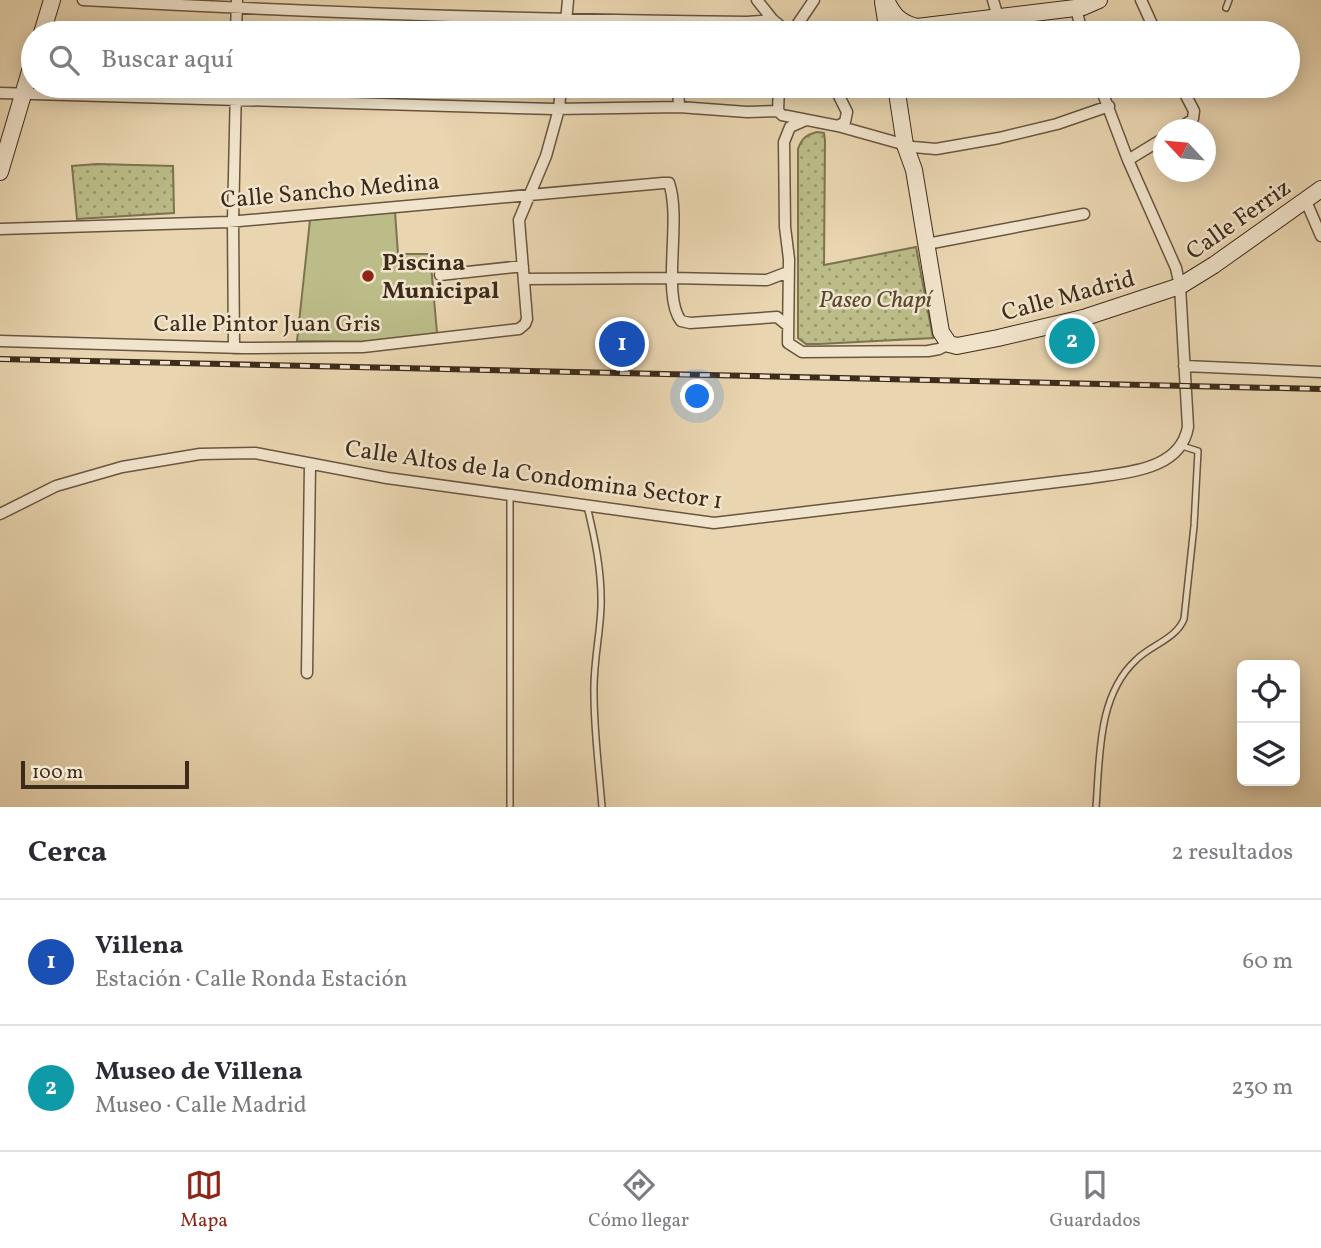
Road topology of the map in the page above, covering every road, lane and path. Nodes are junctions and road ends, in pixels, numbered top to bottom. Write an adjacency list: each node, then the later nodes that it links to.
1 (52, 0): 16 (street)
2 (83, 0): 11 (street)
3 (568, 0): 17 (street)
4 (757, 0): 15 (street)
5 (814, 0): 19 (street)
6 (884, 0): 20 (street); 21 (street)
7 (993, 0): 14 (street)
8 (1099, 0): 12 (street)
9 (1141, 0): 24 (street)
10 (1229, 0): 13 (lane)
11 (237, 4): 17 (street)
12 (1065, 6): 14 (street); 23 (street)
13 (1226, 8)
14 (998, 18): 22 (street)
15 (773, 20): 18 (street)
16 (46, 21)
17 (566, 21)
18 (760, 21)
19 (798, 21)
20 (887, 21)
21 (900, 21)
22 (976, 21)
23 (1074, 21)
24 (1151, 21)
25 (0, 93): 26 (street)
26 (21, 94)
27 (22, 98): 48 (street)
28 (130, 98): 37 (street)
29 (236, 98): 37 (street)
30 (560, 98): 40 (street)
31 (679, 98): 39 (street)
32 (779, 98): 41 (street)
33 (840, 98): 44 (street)
34 (896, 98): 45 (street)
35 (1105, 98): 38 (street)
36 (1187, 98): 42 (street)
37 (236, 102): 40 (street); 53 (street)
38 (1109, 106): 45 (street); 47 (street)
39 (679, 107): 40 (street); 41 (street)
40 (559, 109): 50 (street)
41 (778, 111): 43 (street)
42 (1193, 119)
43 (806, 120): 44 (street); 58 (street)
44 (838, 126): 45 (street)
45 (898, 138): 56 (street)
46 (1153, 145): 47 (street)
47 (1128, 160): 62 (street)
48 (0, 172)
49 (1321, 189): 51 (street, Calle Ferriz)
50 (530, 193): 53 (street, Calle Sancho Medina); 57 (street); 60 (street, Calle Sancho Medina)
51 (1305, 199): 55 (street); 62 (street, Calle Ferriz)
52 (1084, 215): 56 (street)
53 (233, 221): 54 (street, Calle Sancho Medina); 66 (street)
54 (0, 229)
55 (1321, 236)
56 (927, 244): 65 (street)
57 (523, 266): 59 (street); 61 (street)
58 (788, 272): 60 (street); 63 (street)
59 (440, 275)
60 (672, 278): 61 (street); 63 (street)
61 (524, 279): 66 (street, Calle Pintor Juan Gris)
62 (1180, 286): 65 (street, Calle Madrid); 67 (street)
63 (787, 332): 65 (street)
64 (0, 341): 66 (street, Calle Pintor Juan Gris)
65 (948, 344)
66 (234, 348)
67 (1184, 366): 68 (street); 69 (street)
68 (1321, 372)
69 (1182, 446): 72 (street, Calle Altos de la Condomina Sector 1); 77 (lane)
70 (310, 465): 71 (street, Calle Altos de la Condomina Sector 1); 73 (street, Calle Altos de la Condomina Sector 1); 74 (street)
71 (510, 495): 72 (street, Calle Altos de la Condomina Sector 1); 75 (lane)
72 (587, 506): 76 (lane)
73 (0, 514)
74 (306, 673)
75 (510, 807)
76 (602, 807)
77 (1096, 807)

